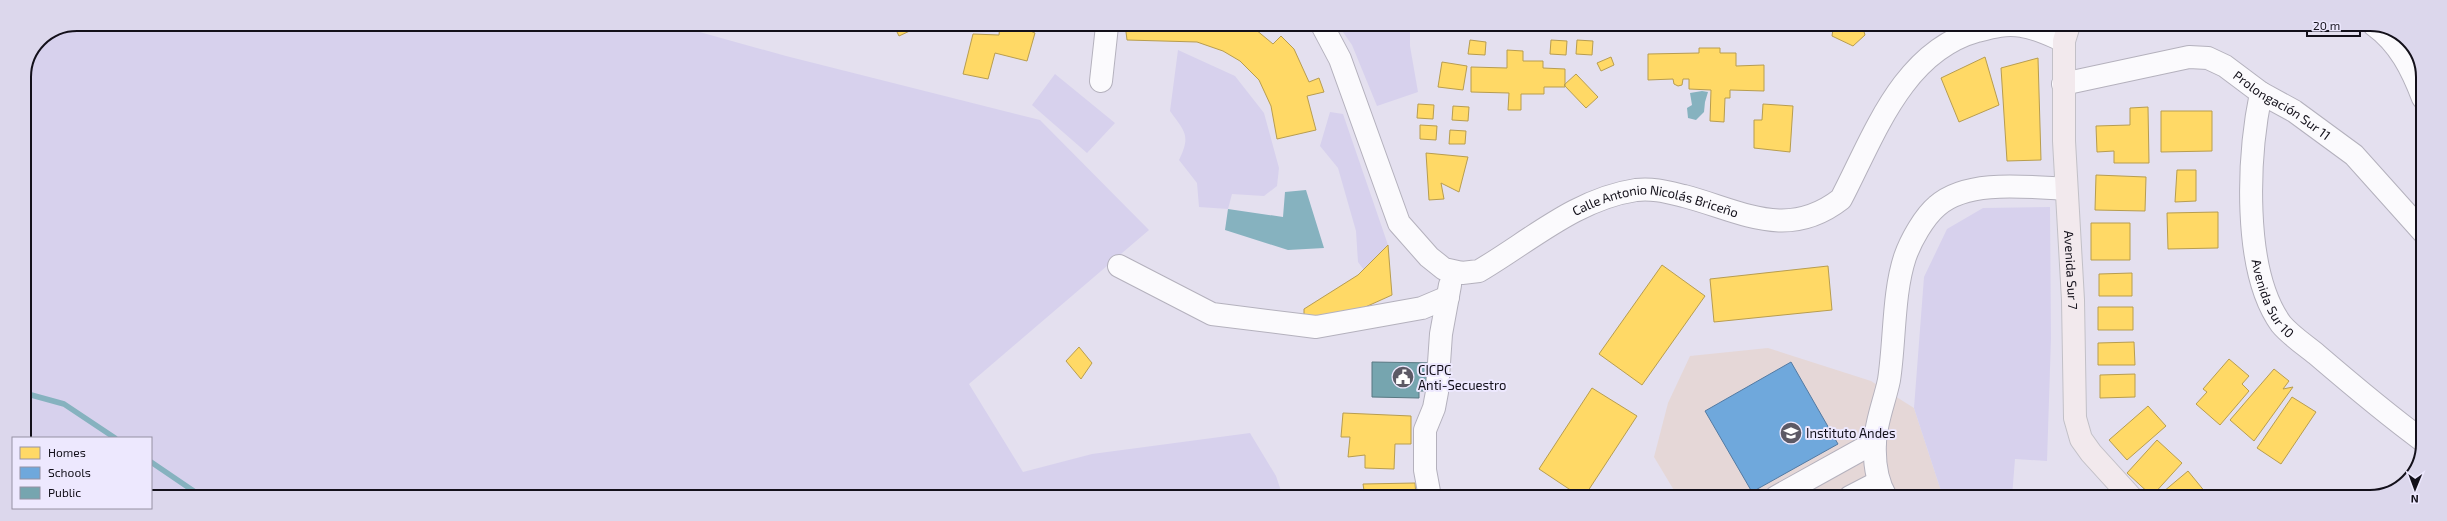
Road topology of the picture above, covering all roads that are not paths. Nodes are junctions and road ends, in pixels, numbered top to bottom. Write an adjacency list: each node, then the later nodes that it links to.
1 (1106, 31): 7 (street)
2 (1326, 31): 14 (street)
3 (1980, 31): 14 (street, Calle Antonio Nicolás Briceño)
4 (2048, 31): 5 (street, Calle Antonio Nicolás Briceño)
5 (2067, 33): 9 (main road, Avenida Sur 7)
6 (2387, 34): 8 (street)
7 (1101, 82)
8 (2416, 83)
9 (2063, 84): 10 (street, Prolongación Sur 11); 11 (main road, Avenida Sur 7)
10 (2261, 94): 12 (street, Prolongación Sur 11); 16 (street, Avenida Sur 10)
11 (2066, 189): 17 (street); 21 (main road, Avenida Sur 7)
12 (2416, 225)
13 (1119, 266): 15 (street)
14 (1452, 272): 15 (street)
15 (1448, 297): 18 (street)
16 (2416, 436)
17 (1874, 442): 19 (street); 20 (street)
18 (1429, 490)
19 (1788, 490)
20 (1881, 490)
21 (2125, 490)

